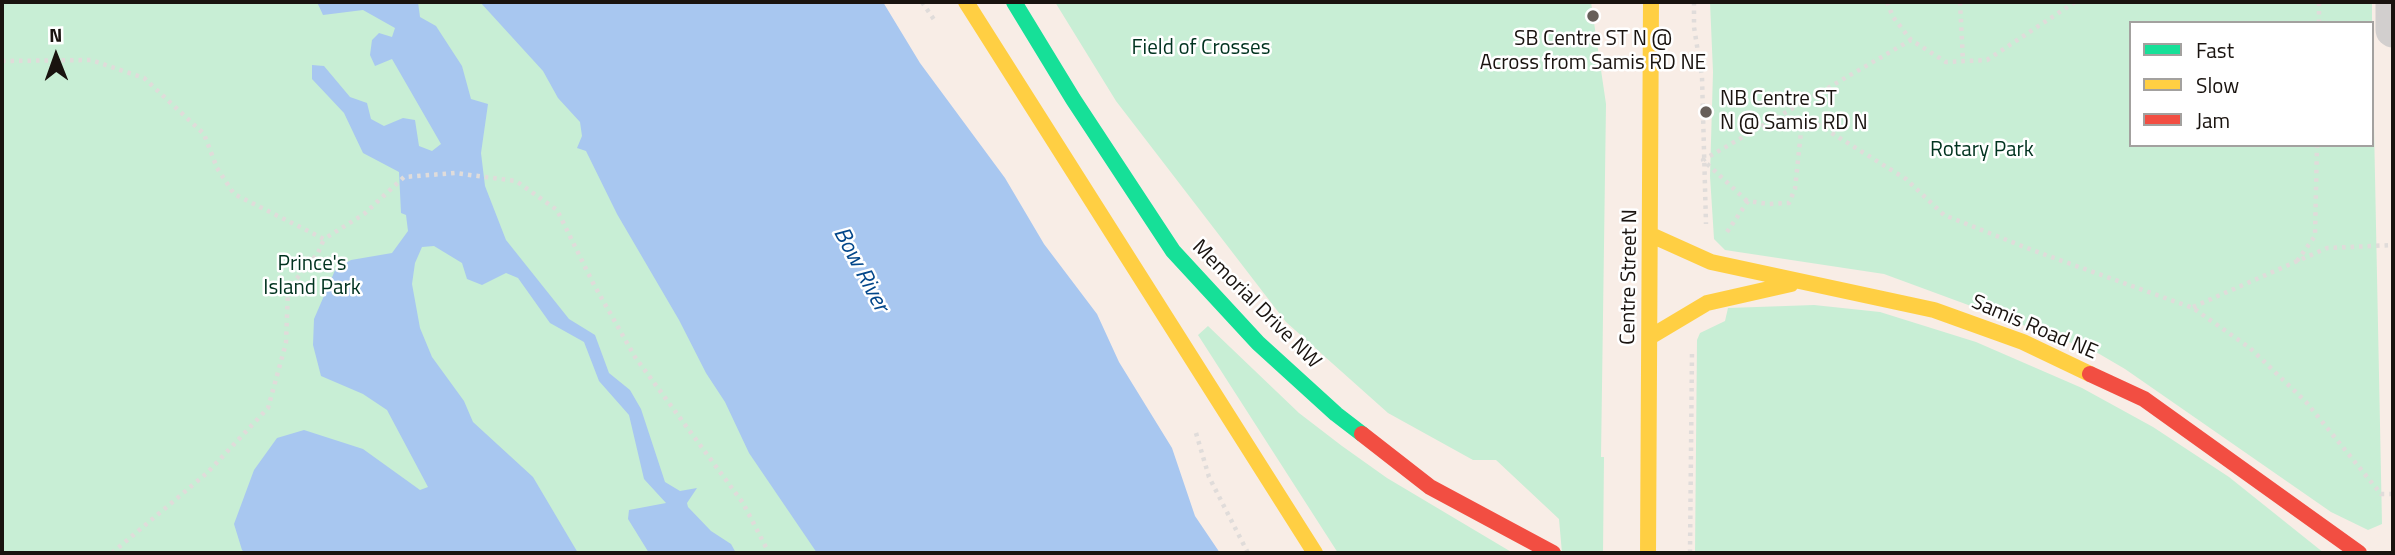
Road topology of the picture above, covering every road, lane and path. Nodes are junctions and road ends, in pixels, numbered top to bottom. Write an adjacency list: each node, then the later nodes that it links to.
1 (966, 2): 31 (main road)
2 (1014, 2): 32 (main road, Memorial Drive NW)
3 (1651, 2): 20 (main road, Centre Street N)
4 (1694, 2): 16 (path)
5 (1887, 2): 12 (path)
6 (1960, 2): 14 (path)
7 (2075, 2): 14 (path)
8 (2319, 2): 10 (path)
9 (2393, 2): 11 (street)
10 (2319, 21)
11 (2393, 30)
12 (1911, 40): 14 (path); 16 (path)
13 (2, 61): 21 (path)
14 (1963, 61)
15 (2317, 147): 23 (path)
16 (1703, 160): 17 (path); 18 (path)
17 (1748, 201): 19 (path); 25 (path)
18 (1706, 229)
19 (1726, 233)
20 (1651, 235): 24 (main road, Samis Road NE); 26 (main road, Centre Street N)
21 (324, 239): 29 (path); 30 (path)
22 (2393, 245): 23 (path)
23 (2297, 261): 25 (path)
24 (1806, 281): 26 (main road); 35 (main road, Samis Road NE)
25 (2193, 308): 28 (path)
26 (1650, 337): 33 (main road, Centre Street N)
27 (1692, 339): 34 (path)
28 (2393, 494)
29 (112, 553)
30 (769, 553)
31 (1315, 553)
32 (1553, 553)
33 (1648, 553)
34 (1690, 553)
35 (2359, 553)

